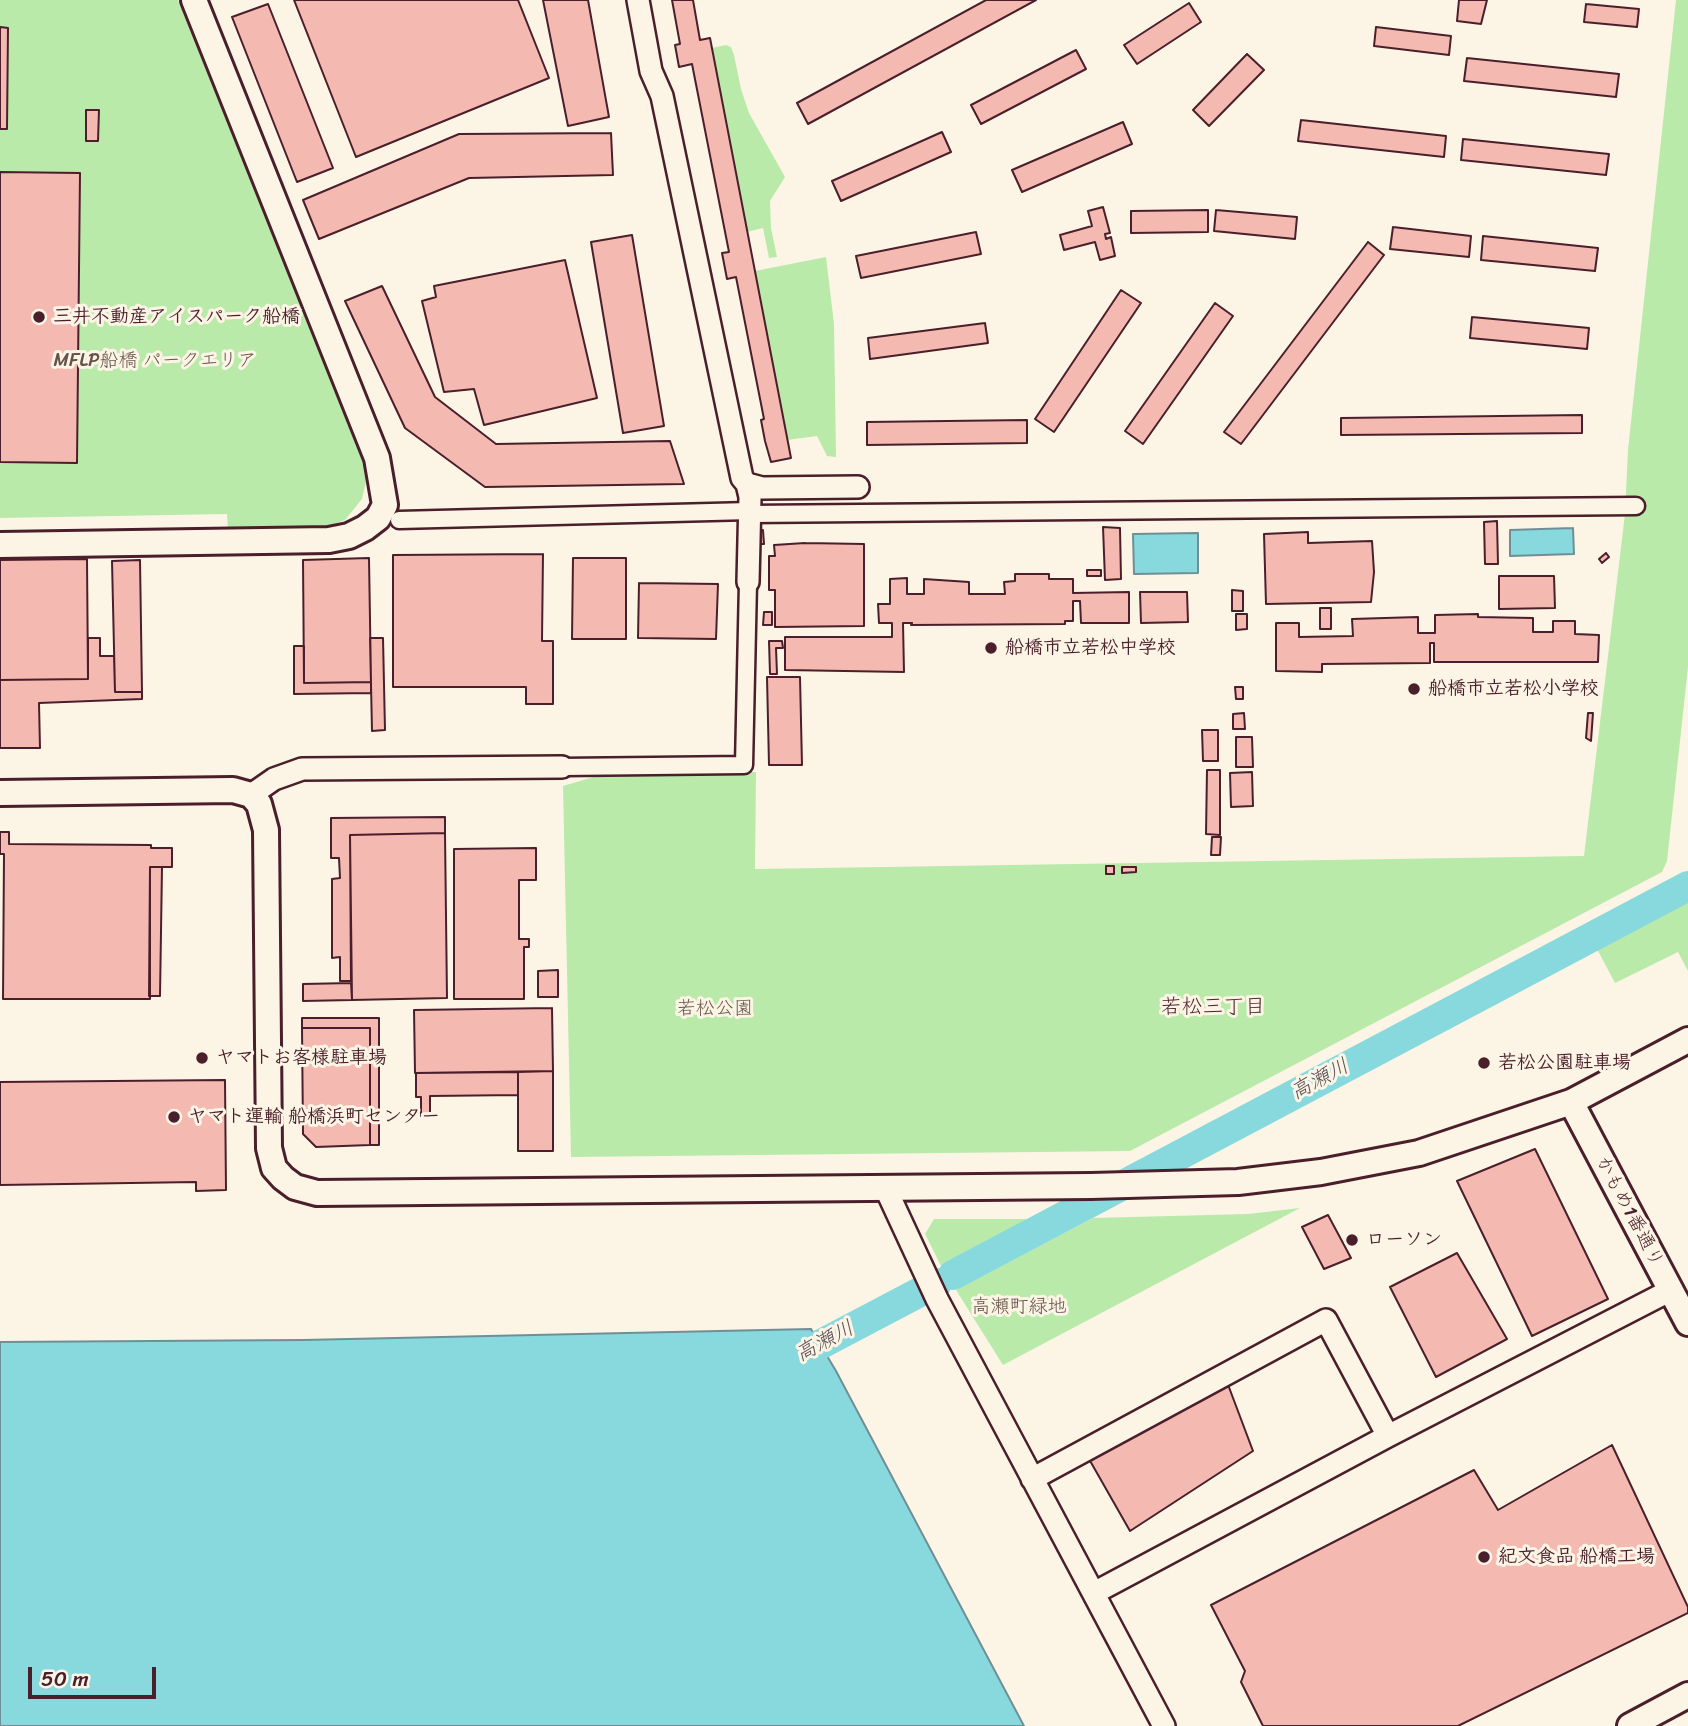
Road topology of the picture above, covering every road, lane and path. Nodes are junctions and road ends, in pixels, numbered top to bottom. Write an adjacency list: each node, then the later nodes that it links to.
1 (194, 0): 8 (street)
2 (638, 0): 3 (street)
3 (747, 484): 4 (street); 6 (street)
4 (859, 487)
5 (1636, 506): 6 (street)
6 (750, 513): 7 (street); 9 (street)
7 (400, 520)
8 (0, 545)
9 (748, 582): 10 (street)
10 (562, 767): 12 (street)
11 (0, 793): 12 (street)
12 (251, 795): 15 (street)
13 (1688, 1040): 14 (street)
14 (1571, 1102): 15 (street); 16 (street, かもめ1番通り)
15 (885, 1187): 19 (street)
16 (1671, 1290): 17 (street, かもめ1番通り); 18 (street)
17 (1688, 1323)
18 (1388, 1436): 19 (street); 20 (street)
19 (1032, 1479): 20 (street)
20 (1094, 1593): 22 (street)
21 (1688, 1695): 23 (street)
22 (1164, 1726)
23 (1630, 1726)

